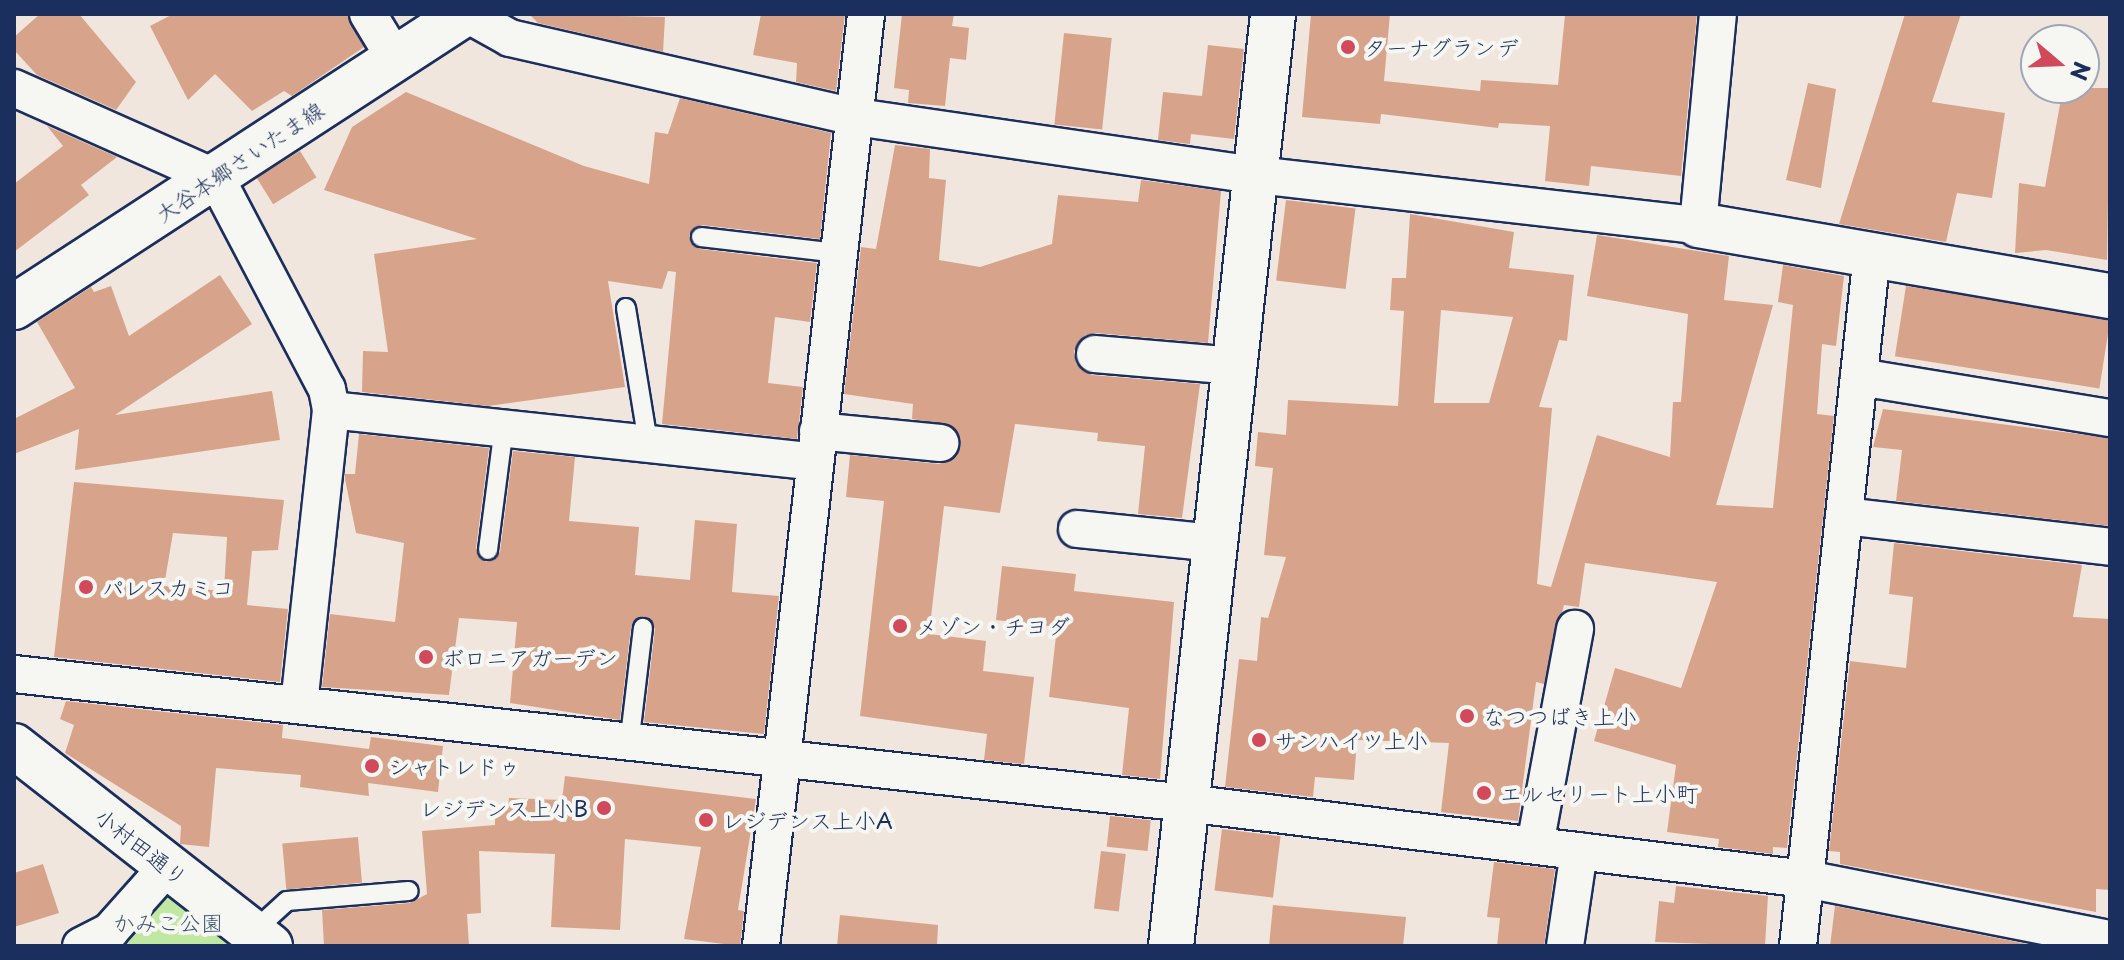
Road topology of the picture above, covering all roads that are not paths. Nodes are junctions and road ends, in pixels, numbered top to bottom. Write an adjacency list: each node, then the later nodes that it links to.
1 (368, 14): 6 (street)
2 (466, 14): 6 (street, 大谷本郷さいたま線); 8 (street)
3 (866, 14): 8 (street)
4 (1273, 14): 9 (street)
5 (1718, 14): 11 (street)
6 (394, 57): 10 (street, 大谷本郷さいたま線)
7 (14, 88): 10 (street)
8 (856, 117): 9 (street); 13 (street)
9 (1256, 175): 11 (street); 19 (street)
10 (216, 178): 16 (street, 大谷本郷さいたま線); 21 (street)
11 (1698, 225): 14 (street)
12 (701, 237): 13 (lane)
13 (838, 253): 26 (street)
14 (1872, 254): 15 (street); 20 (street)
15 (2110, 296)
16 (14, 307)
17 (626, 308): 24 (lane)
18 (1095, 354): 19 (street)
19 (1234, 366): 29 (street)
20 (1859, 377): 22 (street); 27 (street)
21 (331, 410): 23 (street); 35 (street)
22 (2110, 418)
23 (504, 426): 24 (street); 31 (lane)
24 (648, 443): 26 (street)
25 (940, 443): 26 (street)
26 (816, 447): 38 (street)
27 (1844, 516): 30 (street); 43 (street)
28 (1077, 529): 29 (street)
29 (1215, 543): 39 (street)
30 (2110, 547)
31 (488, 550)
32 (643, 628): 36 (lane)
33 (1575, 629): 40 (street)
34 (14, 674): 35 (street)
35 (299, 704): 36 (street)
36 (629, 745): 38 (street)
37 (14, 746): 42 (street, 小村田通り)
38 (780, 759): 39 (street); 48 (street)
39 (1186, 803): 40 (street); 49 (street)
40 (1535, 845): 41 (street)
41 (1579, 851): 43 (street); 50 (street)
42 (168, 866): 45 (street, 小村田通り); 47 (street)
43 (1806, 879): 46 (street); 51 (street)
44 (409, 891): 45 (lane)
45 (262, 939)
46 (2110, 939)
47 (81, 946)
48 (761, 946)
49 (1171, 946)
50 (1565, 946)
51 (1798, 946)

